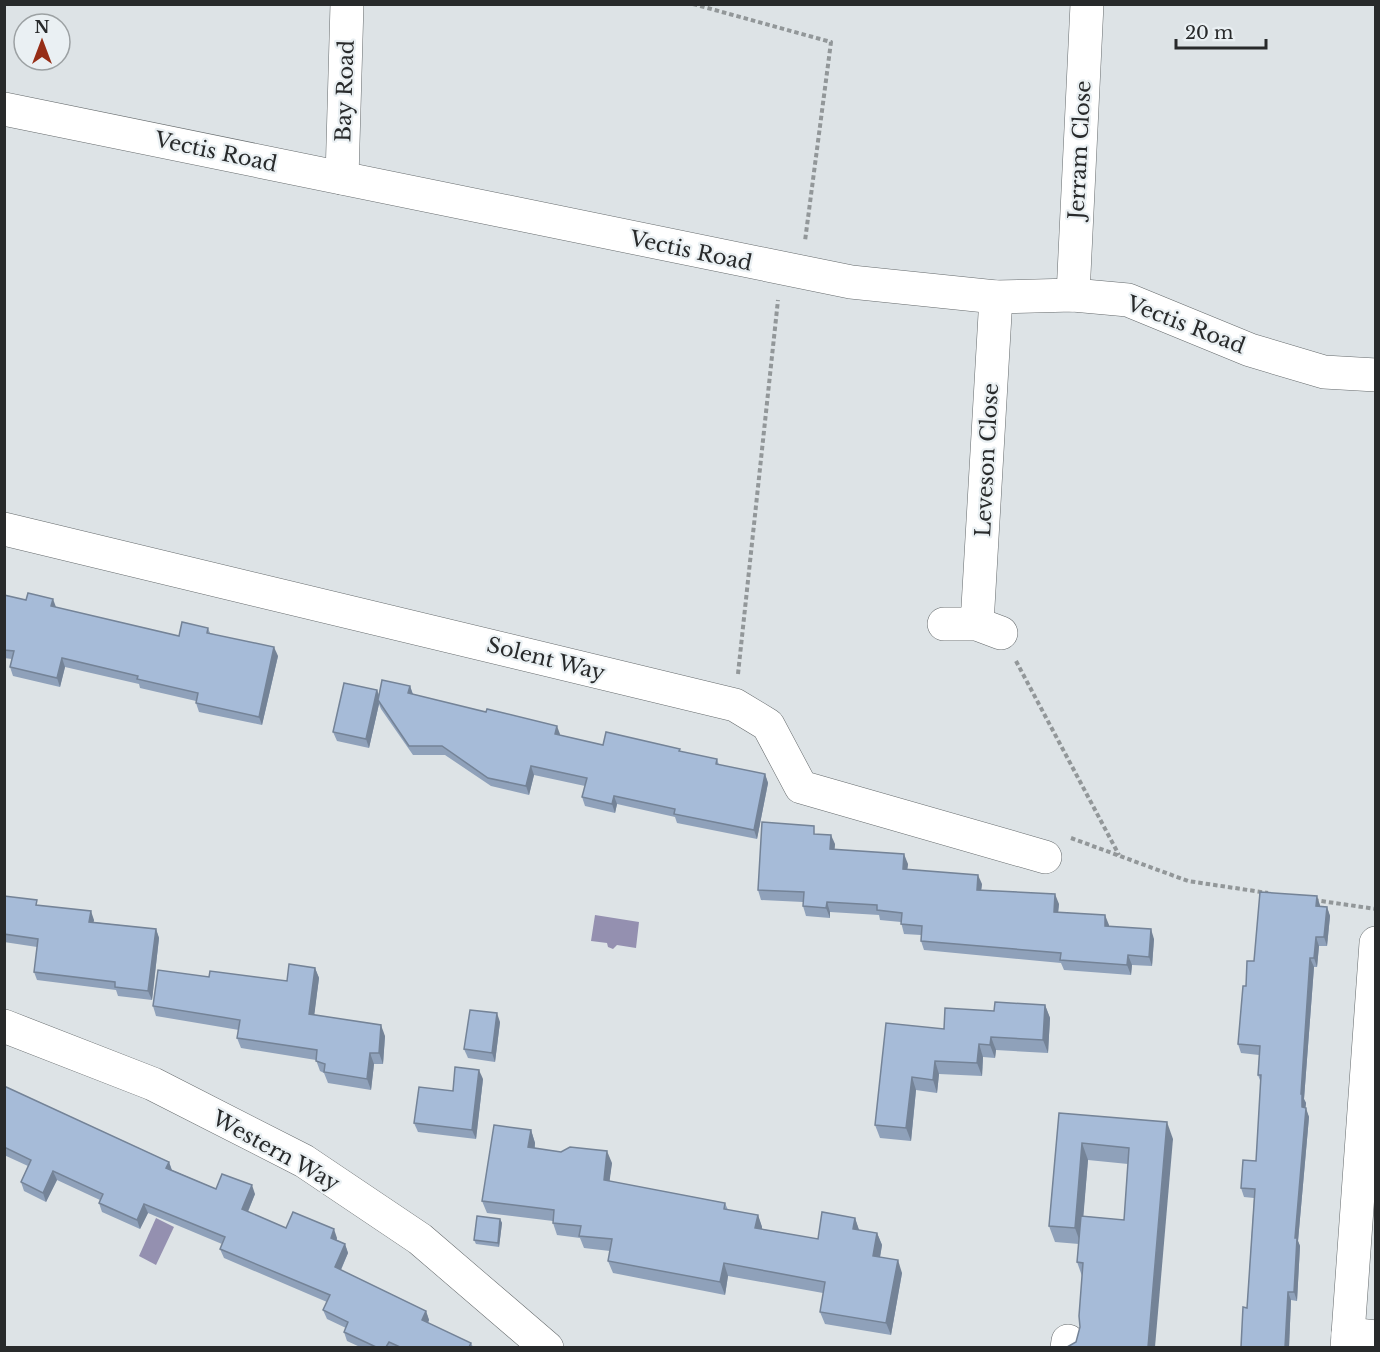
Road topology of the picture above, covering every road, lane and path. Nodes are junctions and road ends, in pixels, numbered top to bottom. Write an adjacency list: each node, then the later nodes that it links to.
1 (347, 4): 5 (street, Bay Road)
2 (693, 4): 6 (path)
3 (1087, 4): 7 (street, Jerram Close)
4 (4, 109): 5 (street, Vectis Road)
5 (342, 178): 6 (street, Vectis Road)
6 (789, 271): 8 (street, Vectis Road); 13 (path)
7 (1073, 295): 8 (street, Vectis Road); 9 (street, Vectis Road)
8 (996, 297): 12 (street, Leveson Close)
9 (1376, 375)
10 (4, 529): 13 (street, Solent Way)
11 (944, 624): 12 (street)
12 (989, 629): 14 (path)
13 (735, 705): 15 (street, Solent Way)
14 (1120, 856): 15 (path); 16 (path)
15 (1045, 857)
16 (1270, 893)
17 (1305, 898): 18 (path)
18 (1376, 909)
19 (1376, 943): 21 (street)
20 (4, 1026): 22 (street, Western Way)
21 (1357, 1340)
22 (547, 1347)

